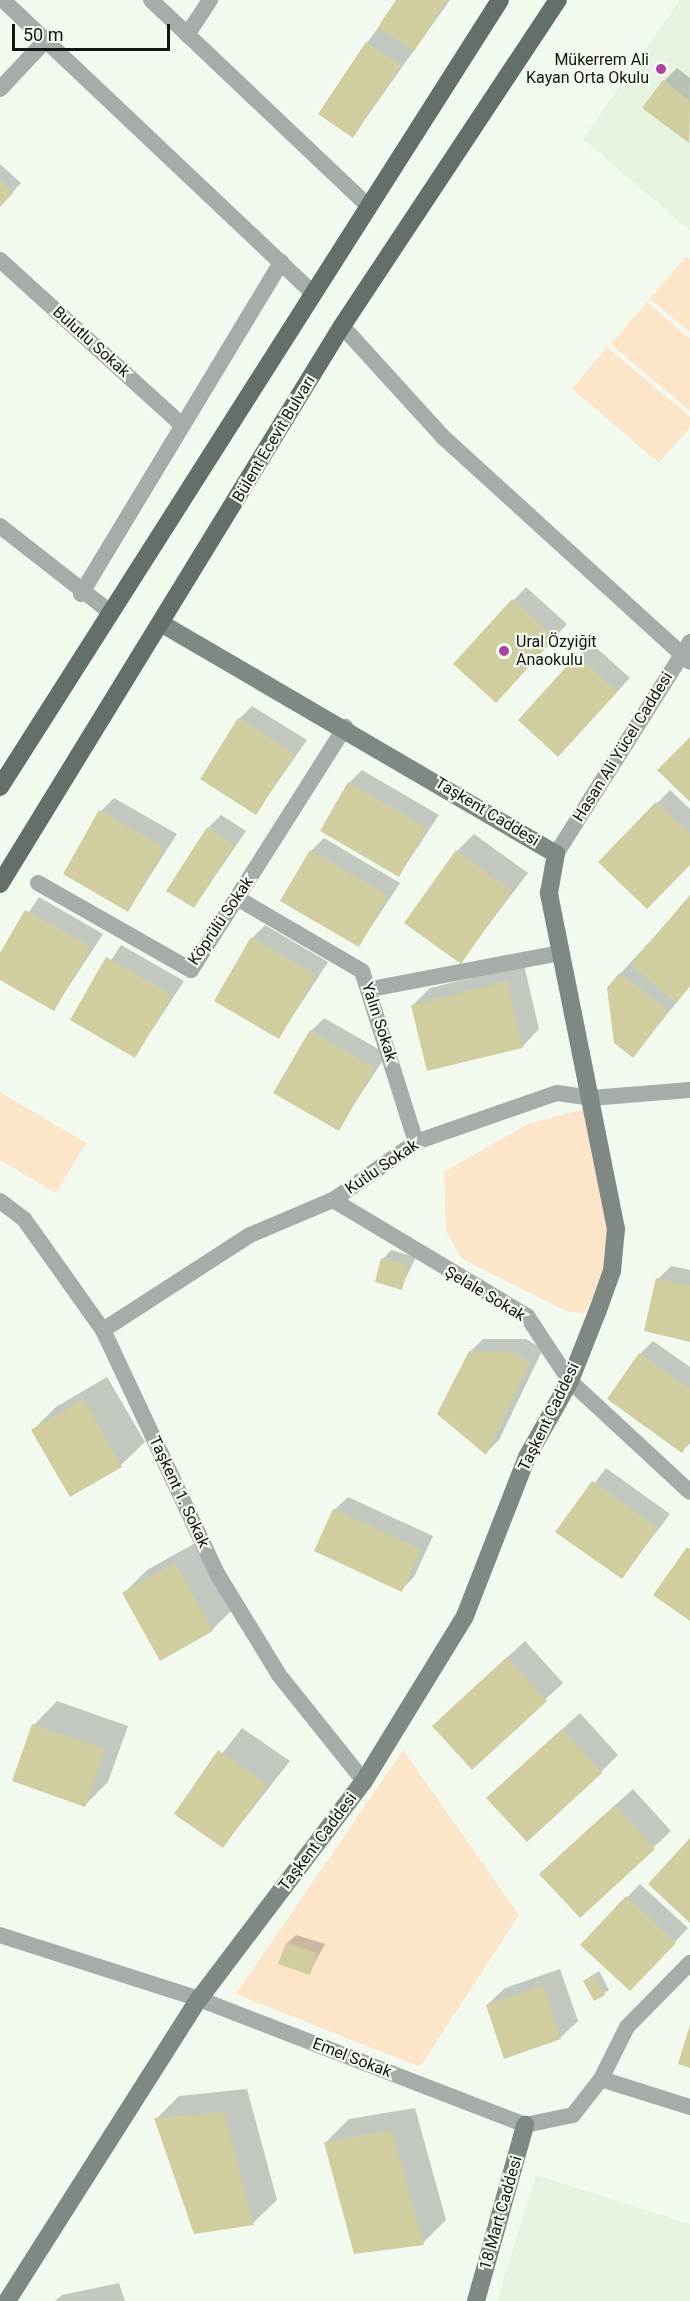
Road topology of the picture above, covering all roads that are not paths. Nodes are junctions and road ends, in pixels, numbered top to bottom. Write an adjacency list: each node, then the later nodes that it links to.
1 (3, 0): 7 (street)
2 (151, 0): 6 (street)
3 (210, 0): 6 (street)
4 (501, 0): 9 (main road)
5 (558, 0): 13 (main road, Bülent Ecevit Bulvarı)
6 (187, 35): 9 (street)
7 (46, 40): 8 (street); 11 (street)
8 (0, 89)
9 (368, 206): 12 (main road)
10 (0, 260): 14 (street, Bulutlu Sokak)
11 (281, 262): 12 (street); 14 (street)
12 (311, 291): 17 (main road)
13 (342, 326): 18 (main road, Bülent Ecevit Bulvarı); 19 (street)
14 (181, 424): 16 (street)
15 (0, 526): 16 (street)
16 (81, 594): 17 (street)
17 (110, 612): 21 (main road)
18 (163, 624): 20 (street, Taşkent Caddesi); 24 (main road, Bülent Ecevit Bulvarı)
19 (687, 653): 22 (street, Hasan Ali Yücel Caddesi)
20 (345, 727): 22 (street, Taşkent Caddesi); 25 (street, Köprülü Sokak)
21 (0, 787)
22 (556, 854): 26 (street, Taşkent Caddesi)
23 (38, 883): 25 (street, Köprülü Sokak)
24 (0, 884)
25 (237, 898): 27 (street, Yalın Sokak)
26 (560, 953): 27 (street); 29 (street, Taşkent Caddesi)
27 (371, 989): 30 (street, Yalın Sokak)
28 (690, 1090): 29 (street, Kutlu Sokak)
29 (591, 1098): 30 (street, Kutlu Sokak); 34 (street, Taşkent Caddesi)
30 (416, 1142): 31 (street, Kutlu Sokak)
31 (333, 1200): 33 (street, Kutlu Sokak); 34 (street, Şelale Sokak)
32 (0, 1201): 33 (street, Taşkent 1. Sokak)
33 (103, 1330): 36 (street, Taşkent 1. Sokak)
34 (570, 1381): 35 (street, Şelale Sokak); 36 (street, Taşkent Caddesi)
35 (690, 1492)
36 (364, 1781): 39 (street, Taşkent Caddesi)
37 (0, 1935): 39 (street, Emel Sokak)
38 (690, 1963): 40 (street)
39 (199, 1999): 42 (street, Emel Sokak); 43 (street, Taşkent Caddesi)
40 (601, 2079): 41 (street); 42 (street)
41 (690, 2107)
42 (525, 2125): 44 (street, 18 Mart Caddesi)
43 (7, 2301)
44 (476, 2301)

